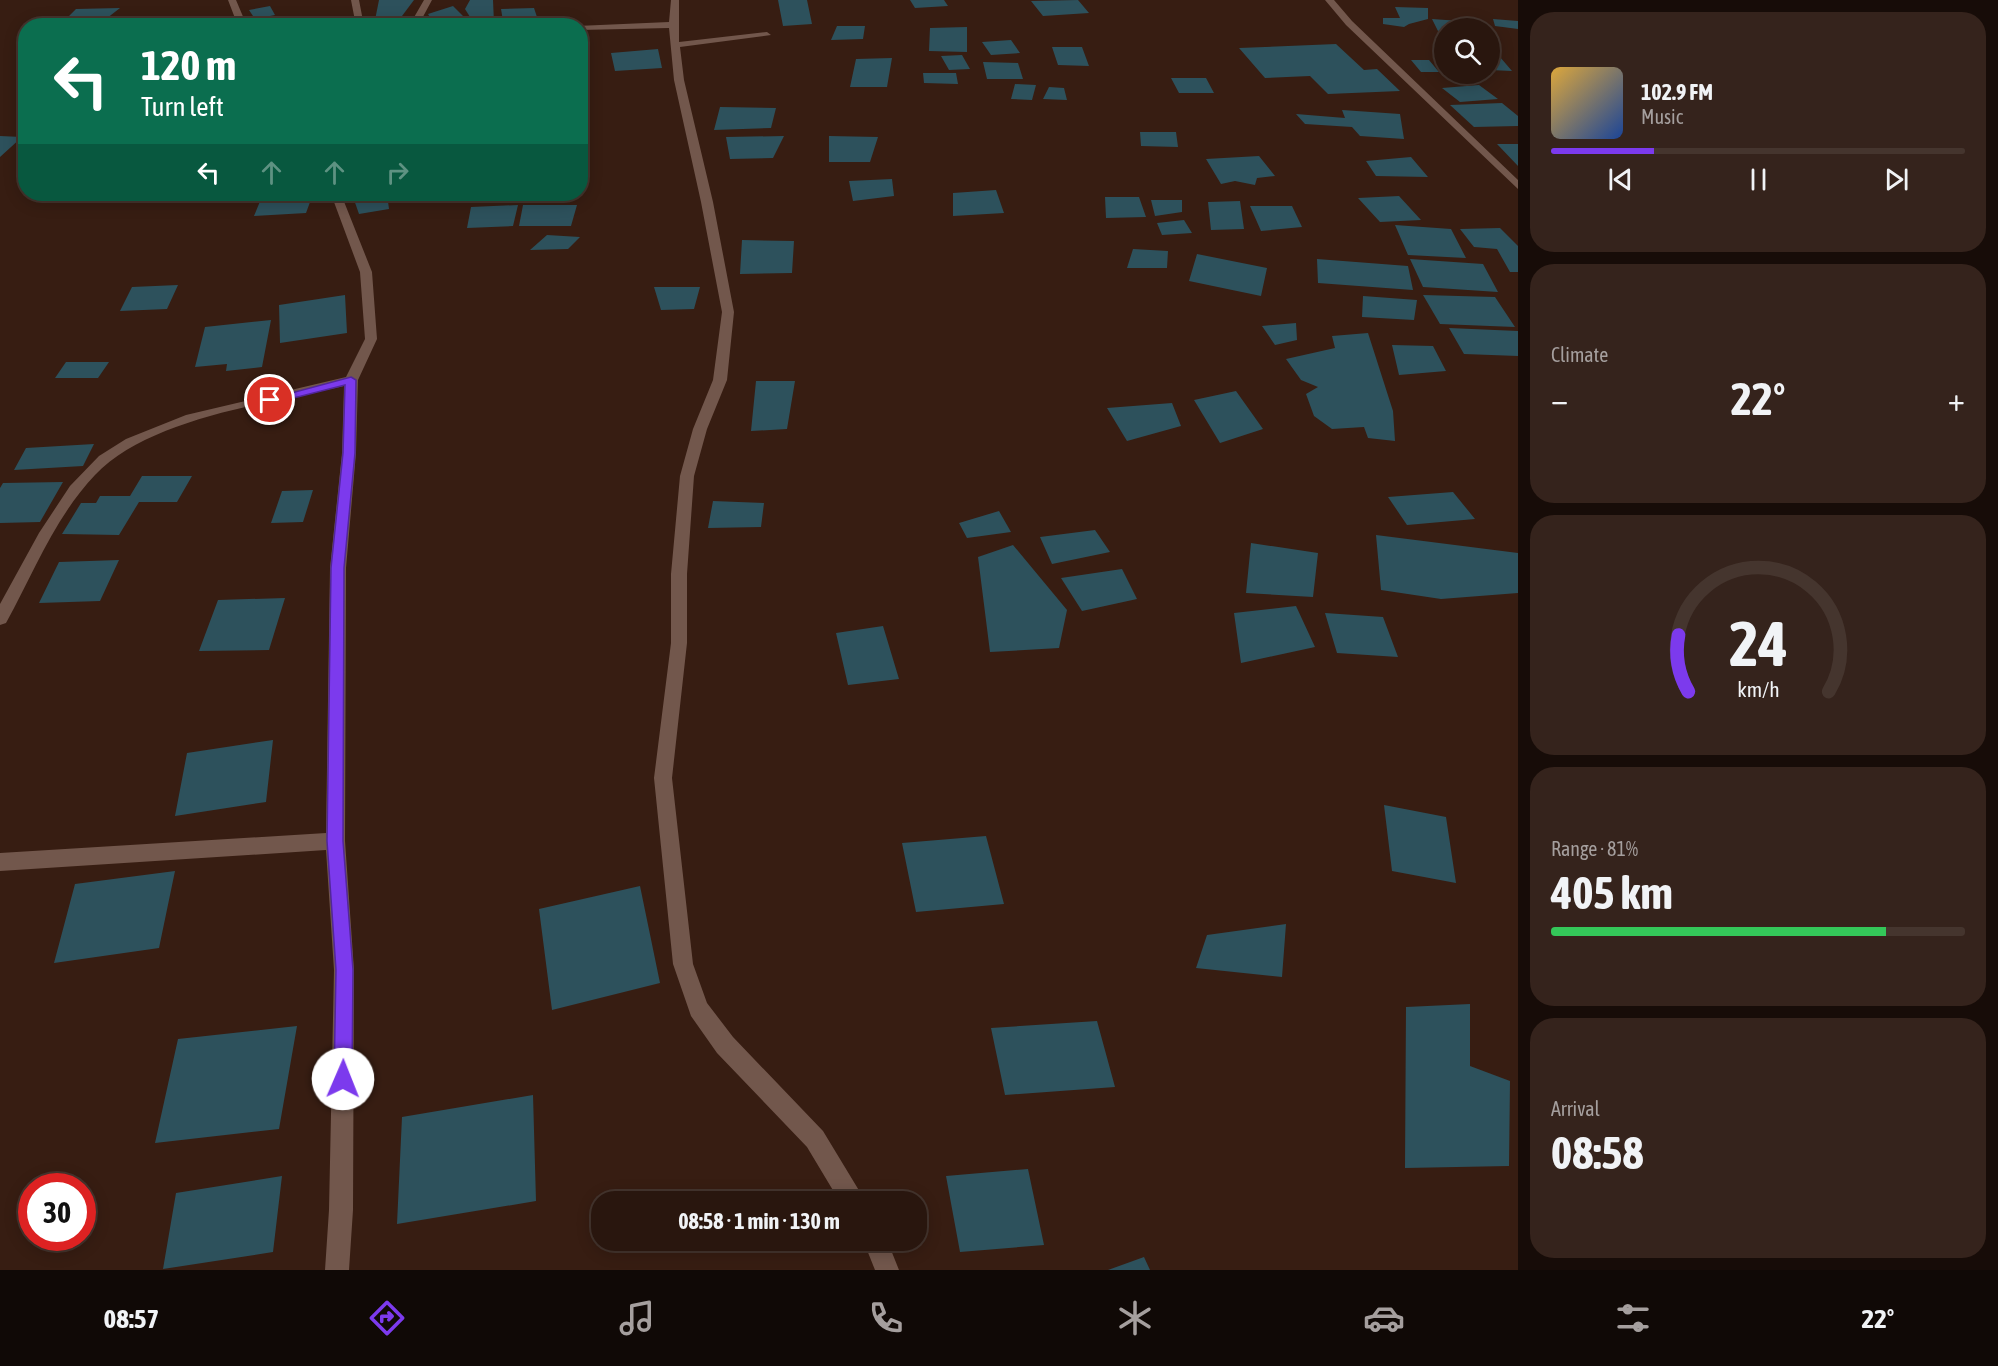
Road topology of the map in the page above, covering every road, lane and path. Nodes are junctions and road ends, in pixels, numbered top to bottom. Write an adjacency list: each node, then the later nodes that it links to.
1 (232, 0): 6 (street)
2 (355, 0): 7 (street)
3 (428, 0): 8 (street)
4 (675, 0): 9 (street)
5 (1329, 0): 13 (street)
6 (240, 18)
7 (358, 18)
8 (418, 18)
9 (673, 25): 10 (street); 12 (street)
10 (588, 27)
11 (767, 35): 12 (street)
12 (677, 45): 19 (street)
13 (1518, 186)
14 (339, 201): 15 (street)
15 (351, 380): 16 (street); 17 (street)
16 (0, 619)
17 (335, 841): 18 (street); 21 (street)
18 (0, 862)
19 (847, 1191)
20 (879, 1251): 22 (street)
21 (337, 1270)
22 (887, 1270)

